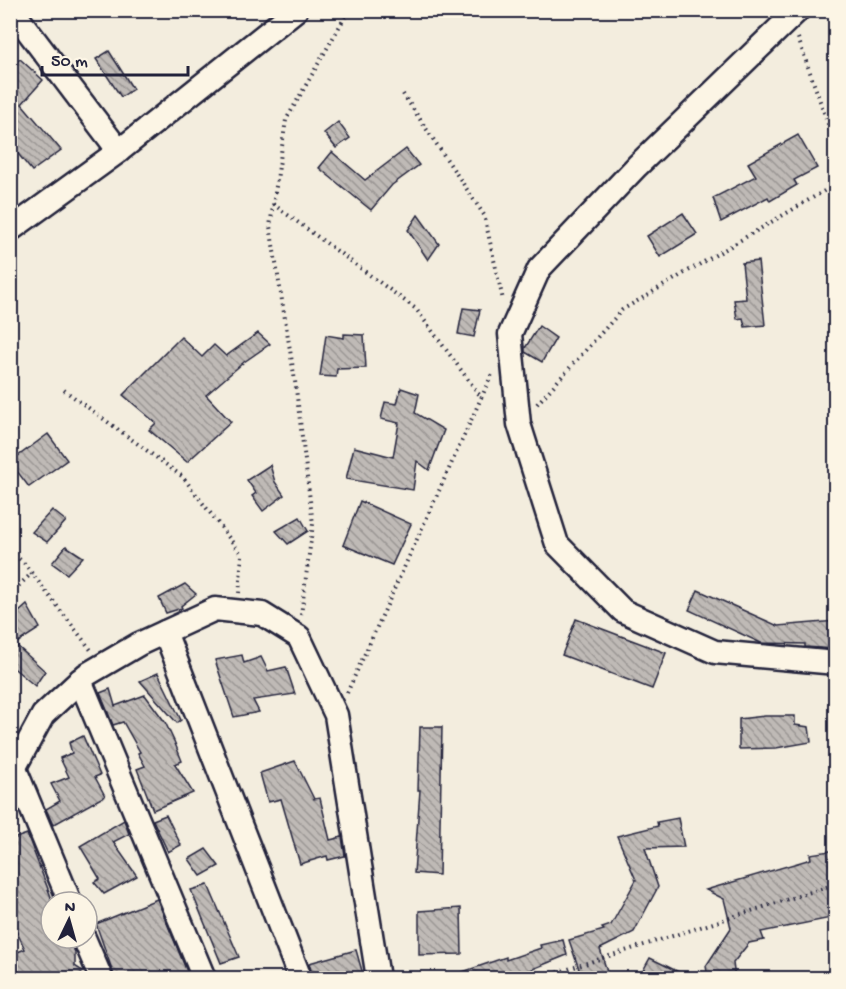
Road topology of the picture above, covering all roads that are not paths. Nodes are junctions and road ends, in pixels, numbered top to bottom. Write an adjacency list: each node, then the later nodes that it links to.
1 (12, 10): 4 (street)
2 (296, 11): 4 (street)
3 (794, 14): 7 (street)
4 (118, 151): 5 (street)
5 (10, 230)
6 (165, 632): 8 (street); 14 (street); 15 (street)
7 (836, 663)
8 (80, 680): 9 (street); 13 (street)
9 (13, 772): 10 (street)
10 (65, 890)
11 (89, 950): 12 (street)
12 (101, 978)
13 (204, 978)
14 (300, 978)
15 (378, 978)

